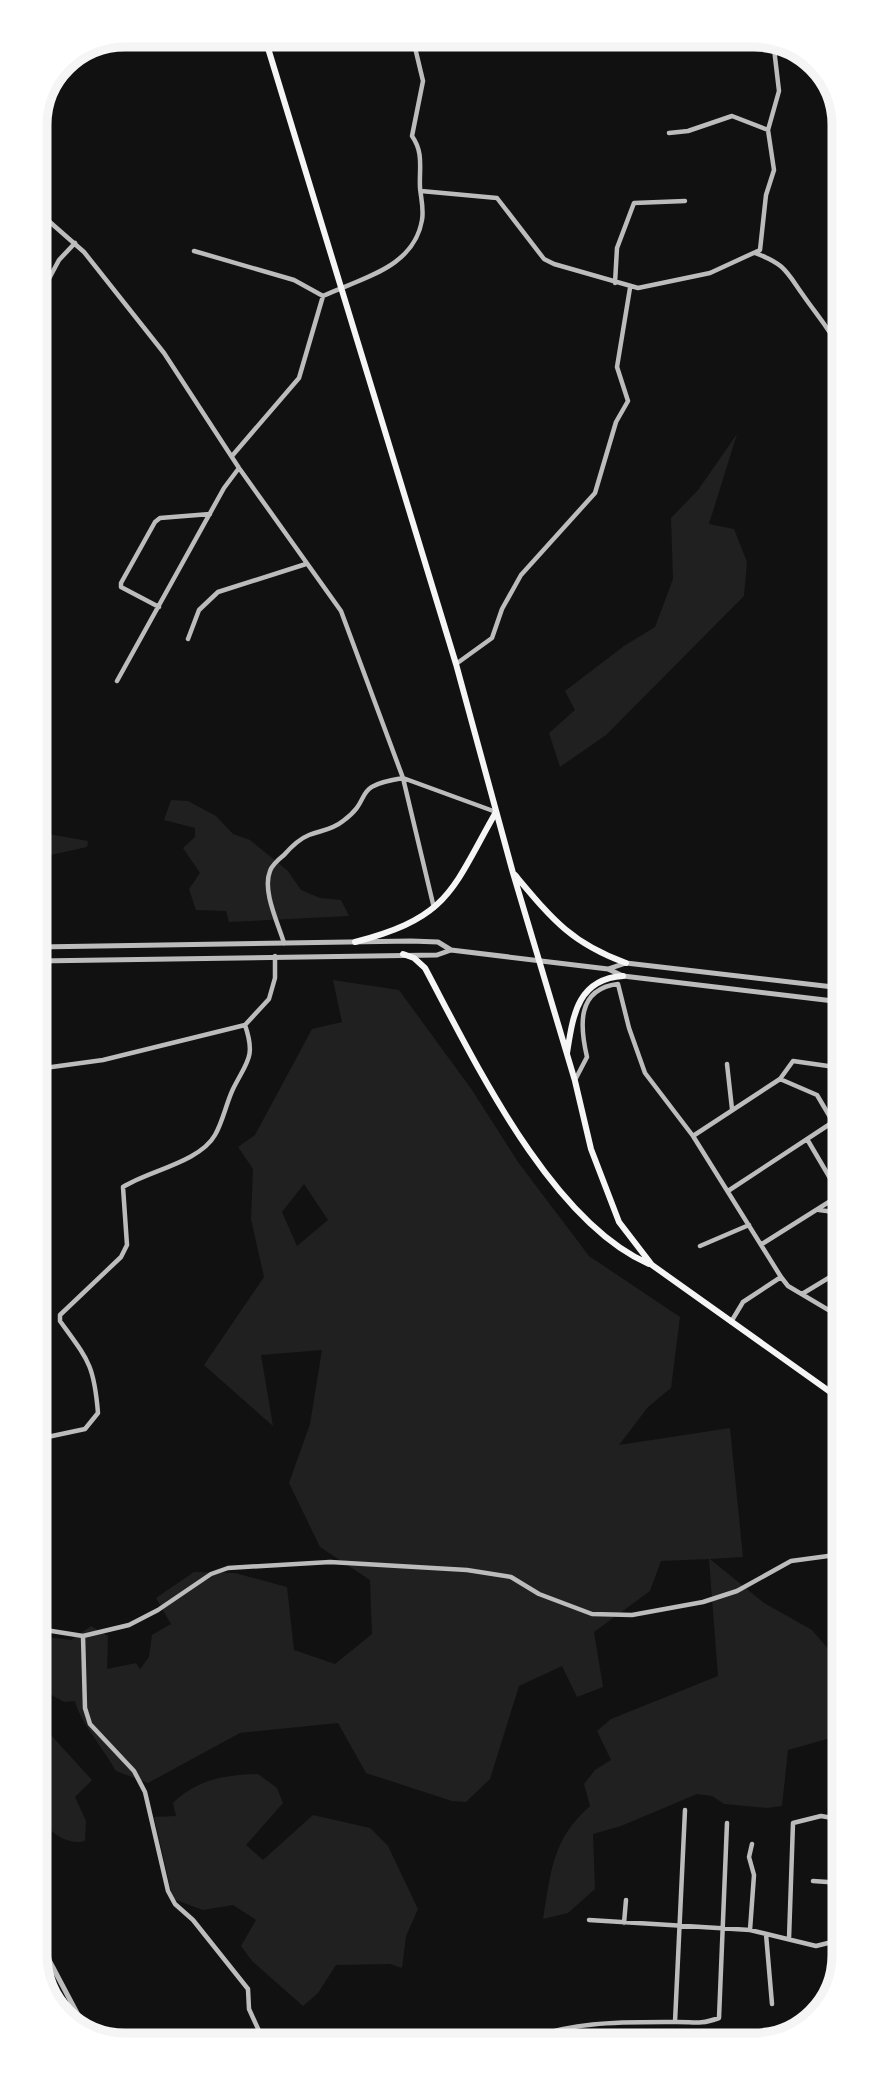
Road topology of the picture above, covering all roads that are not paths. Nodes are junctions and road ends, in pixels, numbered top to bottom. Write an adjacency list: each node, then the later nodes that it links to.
1 (268, 47): 14 (main road)
2 (415, 47): 6 (street)
3 (774, 50): 4 (street)
4 (768, 130): 5 (street); 11 (street)
5 (669, 133)
6 (421, 191): 13 (street); 14 (street)
7 (685, 201): 13 (street)
8 (47, 219): 9 (street)
9 (75, 243): 12 (street); 18 (street)
10 (194, 251): 16 (street)
11 (754, 253): 15 (street); 17 (street)
12 (47, 282)
13 (615, 283): 15 (street)
14 (343, 286): 16 (street); 24 (main road)
15 (630, 288): 24 (street)
16 (323, 296): 18 (street)
17 (832, 334)
18 (232, 456): 19 (street)
19 (239, 468): 20 (street); 21 (street)
20 (209, 514): 22 (street); 22 (street)
21 (306, 564): 23 (street); 26 (street)
22 (159, 607): 25 (street)
23 (188, 639)
24 (456, 664): 27 (main road)
25 (117, 681)
26 (403, 778): 27 (street); 29 (street); 31 (street)
27 (496, 812): 28 (main road); 29 (main road)
28 (513, 873): 36 (main road); 38 (main road)
29 (434, 909): 30 (main road)
30 (355, 942): 31 (street); 33 (street)
31 (284, 943): 32 (street)
32 (47, 947)
33 (451, 950): 34 (street); 36 (street)
34 (403, 954): 35 (street); 63 (main road)
35 (275, 956): 37 (street); 43 (street)
36 (537, 959): 39 (street); 44 (main road)
37 (47, 961)
38 (626, 963): 39 (street); 41 (street)
39 (608, 969): 40 (street)
40 (623, 976): 42 (street); 44 (main road)
41 (832, 987)
42 (832, 1001)
43 (245, 1025): 47 (street); 70 (street)
44 (566, 1055): 49 (main road)
45 (727, 1064): 50 (street)
46 (832, 1067): 48 (street)
47 (47, 1068)
48 (780, 1079): 50 (street); 51 (street)
49 (575, 1081): 53 (street); 63 (main road)
50 (732, 1109): 53 (street)
51 (832, 1120)
52 (832, 1123): 54 (street)
53 (693, 1136): 56 (street)
54 (807, 1139): 55 (street); 56 (street)
55 (832, 1181)
56 (728, 1191): 60 (street)
57 (832, 1200): 58 (street)
58 (818, 1210): 59 (street); 61 (street)
59 (832, 1212)
60 (750, 1225): 61 (street); 62 (street)
61 (762, 1244): 65 (street)
62 (700, 1246)
63 (652, 1265): 68 (main road)
64 (832, 1275): 66 (street)
65 (781, 1277): 66 (street); 68 (street)
66 (802, 1294): 67 (street)
67 (832, 1312)
68 (732, 1322): 69 (main road)
69 (832, 1393)
70 (47, 1437)
71 (832, 1555): 73 (street)
72 (47, 1630): 73 (street)
73 (83, 1636): 93 (street)
74 (685, 1810): 83 (street)
75 (832, 1818): 87 (street)
76 (727, 1823): 84 (street)
77 (752, 1843): 85 (street)
78 (813, 1881): 79 (street)
79 (832, 1882)
80 (626, 1900): 82 (street)
81 (589, 1920): 82 (street)
82 (624, 1923): 83 (street)
83 (679, 1927): 84 (street); 92 (street)
84 (723, 1928): 85 (street); 92 (street)
85 (750, 1930): 86 (street)
86 (766, 1934): 87 (street); 90 (street)
87 (789, 1940): 88 (street)
88 (832, 1942)
89 (47, 1957): 91 (street)
90 (772, 2004)
91 (78, 2017)
92 (676, 2022): 94 (street)
93 (260, 2033)
94 (550, 2033)

